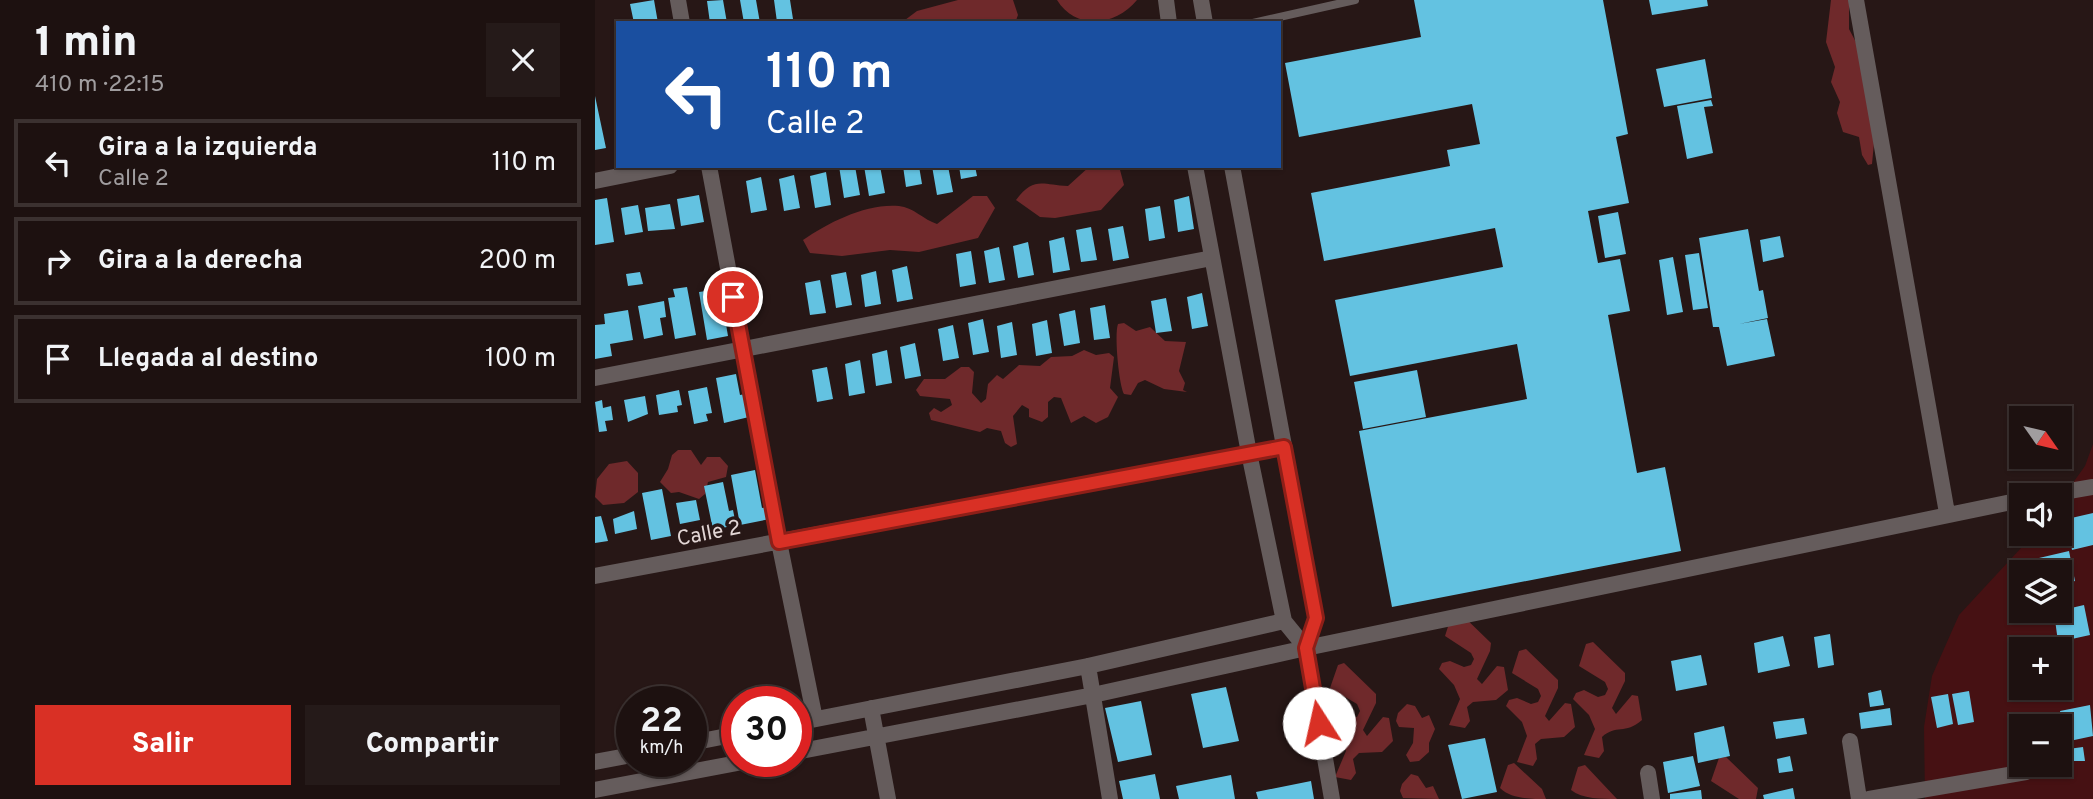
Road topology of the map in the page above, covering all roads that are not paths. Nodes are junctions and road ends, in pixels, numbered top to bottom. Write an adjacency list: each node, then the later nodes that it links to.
1 (678, 0): 6 (street)
2 (1166, 0): 7 (street)
3 (1201, 0): 8 (street)
4 (1355, 0): 9 (lane)
5 (1856, 0): 23 (street)
6 (682, 21)
7 (1170, 21)
8 (1205, 21)
9 (1262, 21)
10 (660, 168): 14 (street)
11 (709, 168): 16 (street)
12 (1195, 168): 15 (street)
13 (1232, 168): 18 (street)
14 (595, 181)
15 (1212, 258): 16 (street); 19 (street)
16 (743, 349): 17 (street); 24 (street)
17 (595, 378)
18 (1284, 447): 19 (street, Calle 2); 27 (street)
19 (1249, 453): 24 (street, Calle 2); 26 (street)
20 (2093, 487): 21 (street)
21 (2072, 491)
22 (2009, 502): 23 (street)
23 (1947, 513): 27 (street)
24 (779, 542): 25 (street, Calle 2); 31 (street)
25 (595, 576)
26 (1284, 621): 27 (street); 28 (street)
27 (1306, 648): 29 (street); 44 (street)
28 (1089, 666): 29 (street); 30 (street)
29 (1093, 695): 33 (street); 43 (street)
30 (871, 708): 31 (street); 33 (street)
31 (815, 719): 32 (street)
32 (812, 720)
33 (876, 737): 35 (street); 42 (street)
34 (1850, 741): 46 (street)
35 (812, 749)
36 (616, 758): 37 (street)
37 (595, 762)
38 (721, 766): 41 (street)
39 (1648, 774): 45 (street)
40 (2009, 775): 47 (street)
41 (595, 790)
42 (888, 799)
43 (1110, 799)
44 (1332, 799)
45 (1652, 799)
46 (1859, 799)
47 (1869, 799)

